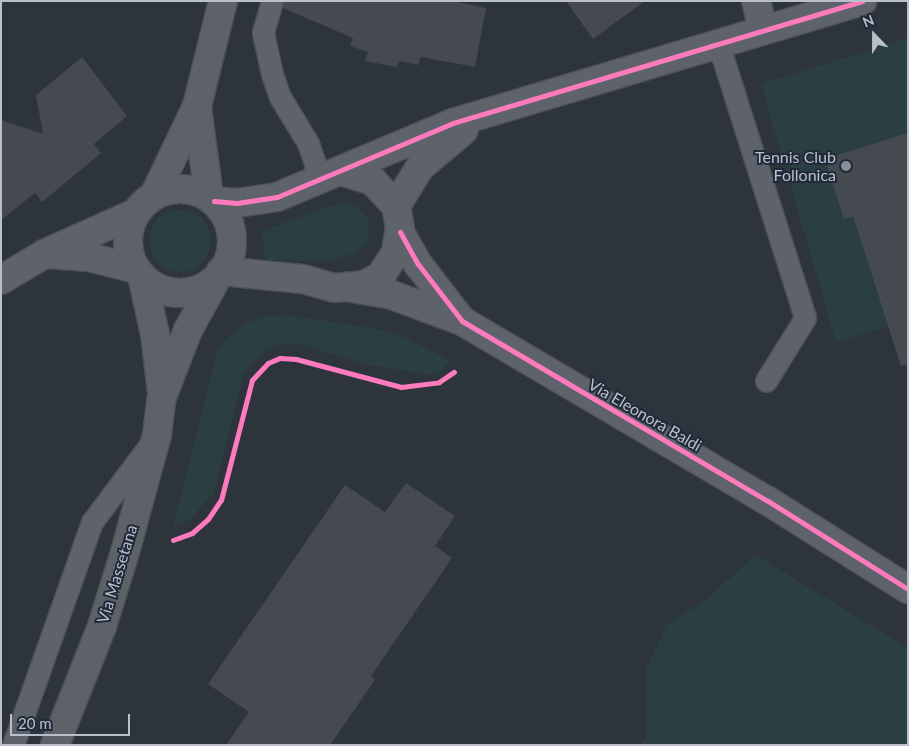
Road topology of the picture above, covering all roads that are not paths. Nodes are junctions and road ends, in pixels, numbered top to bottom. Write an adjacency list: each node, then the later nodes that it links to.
1 (223, 1): 7 (main road, Via Massetana)
2 (272, 1): 10 (lane)
3 (756, 1): 5 (street)
4 (862, 1): 5 (street)
5 (763, 30): 6 (street)
6 (718, 44): 8 (street); 21 (lane)
7 (197, 106): 11 (main road, Via Massetana); 12 (main road, Via Massetana)
8 (487, 113): 9 (street); 13 (street)
9 (344, 172): 10 (street); 13 (street)
10 (315, 179): 11 (street)
11 (211, 199): 12 (main road); 17 (main road, Via Massetana)
12 (145, 204): 15 (street); 16 (main road, Via Massetana)
13 (396, 206): 14 (street)
14 (400, 232): 19 (street); 20 (street, Via Eleonora Baldi)
15 (46, 254): 16 (street); 18 (street)
16 (139, 272): 17 (main road); 22 (main road, Via Massetana)
17 (218, 275): 19 (street); 22 (main road, Via Massetana)
18 (1, 280)
19 (352, 288): 20 (street)
20 (462, 321): 24 (street, Via Eleonora Baldi)
21 (766, 381)
22 (162, 397): 23 (main road, Via Massetana)
23 (157, 435): 25 (lane); 26 (main road, Via Massetana)
24 (908, 589)
25 (13, 745)
26 (55, 745)

